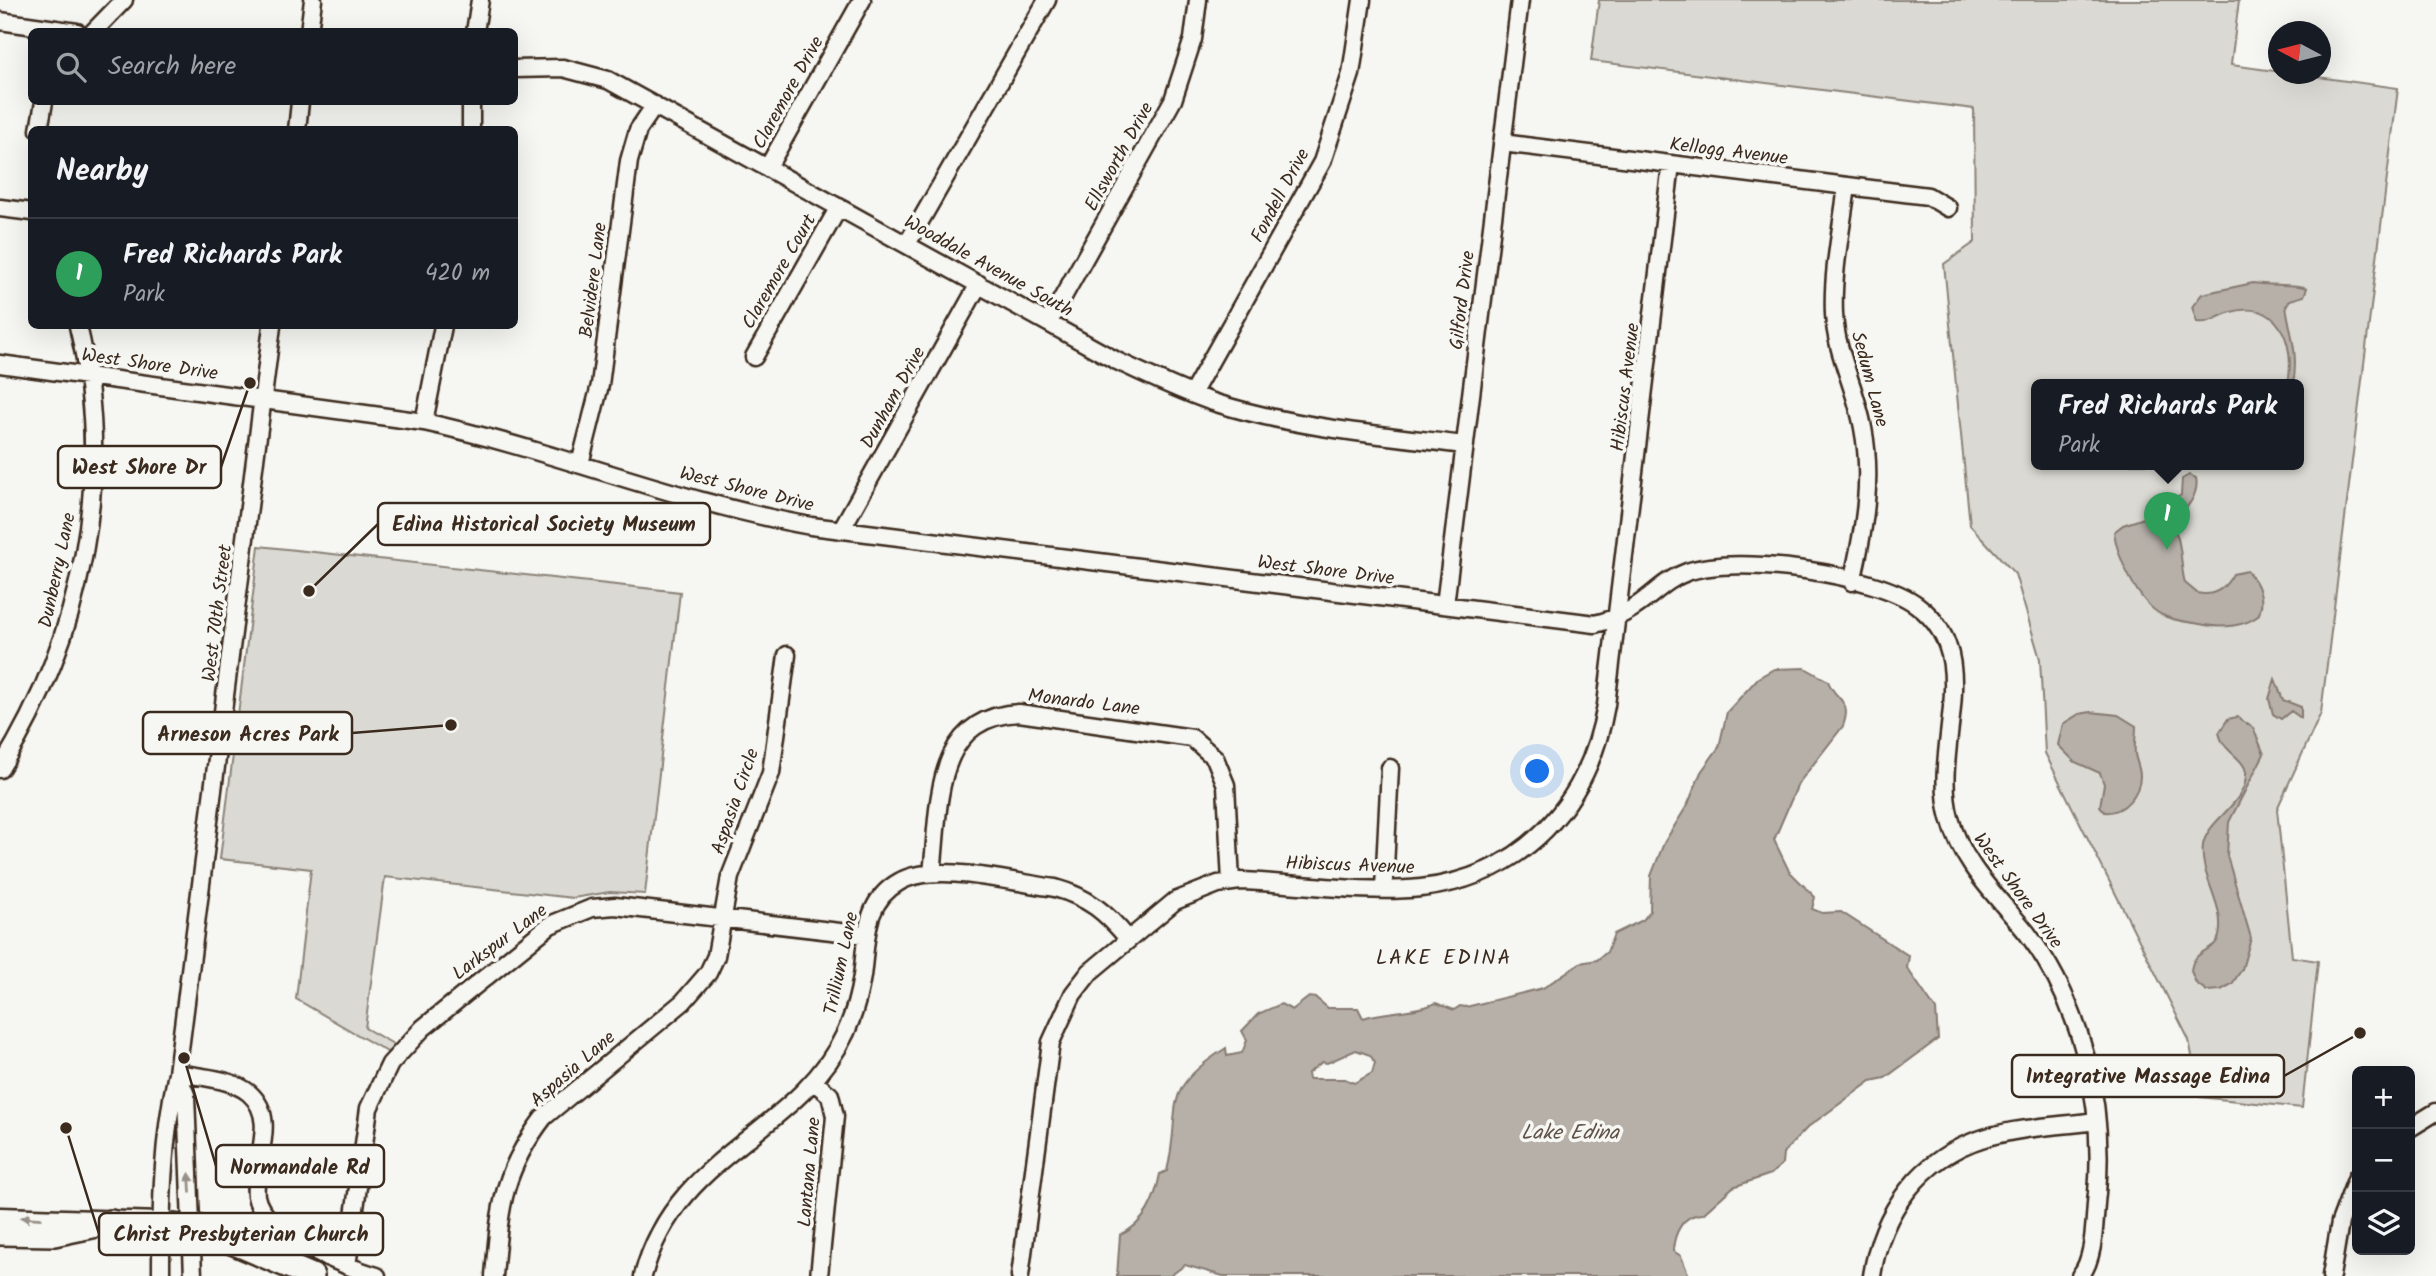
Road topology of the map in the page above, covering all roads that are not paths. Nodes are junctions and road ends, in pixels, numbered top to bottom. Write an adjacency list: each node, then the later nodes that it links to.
1 (124, 0): 11 (street)
2 (313, 0): 12 (street)
3 (480, 0): 13 (street)
4 (862, 0): 24 (street, Claremore Drive)
5 (1047, 0): 30 (street)
6 (1198, 0): 32 (street, Ellsworth Drive)
7 (1362, 0): 39 (street, Fondell Drive)
8 (1520, 0): 22 (street, Gilford Drive)
9 (0, 22): 10 (street)
10 (46, 28)
11 (97, 28)
12 (310, 28)
13 (476, 28)
14 (518, 69): 18 (street, Wooddale Avenue South)
15 (43, 105): 19 (street)
16 (300, 105): 20 (street)
17 (471, 105): 21 (street)
18 (655, 105): 24 (street, Wooddale Avenue South); 43 (street, Belvidere Lane)
19 (40, 126)
20 (297, 126)
21 (471, 126)
22 (1502, 143): 23 (street, Kellogg Avenue); 42 (street, Gilford Drive)
23 (1671, 164): 25 (street, Kellogg Avenue); 47 (street, Hibiscus Avenue)
24 (768, 167): 26 (street, Wooddale Avenue South)
25 (1847, 186): 28 (street, Kellogg Avenue); 45 (street, Sedum Lane)
26 (839, 207): 30 (street, Wooddale Avenue South); 36 (street, Claremore Court)
27 (0, 208): 29 (street)
28 (1948, 208)
29 (28, 212)
30 (907, 244): 31 (street, Wooddale Avenue South)
31 (979, 284): 32 (street, Wooddale Avenue South); 44 (street, Dunham Drive)
32 (1048, 322): 39 (street, Wooddale Avenue South)
33 (79, 329): 38 (street, Dunberry Lane)
34 (272, 329): 40 (street, West 70th Street)
35 (442, 329): 41 (street)
36 (754, 357)
37 (0, 364): 38 (street, West Shore Drive)
38 (88, 376): 40 (street, West Shore Drive); 50 (street, Dunberry Lane)
39 (1192, 394): 42 (street, Wooddale Avenue South)
40 (264, 400): 41 (street, West Shore Drive); 57 (street, West 70th Street)
41 (424, 422): 43 (street, West Shore Drive)
42 (1465, 445): 46 (street, Gilford Drive)
43 (580, 464): 44 (street, West Shore Drive)
44 (841, 530): 46 (street, West Shore Drive)
45 (1852, 582): 47 (street, West Shore Drive); 60 (street, West Shore Drive)
46 (1445, 605): 47 (street, West Shore Drive)
47 (1618, 616): 53 (street, Hibiscus Avenue)
48 (787, 655): 54 (street, Aspasia Circle)
49 (1390, 768): 53 (street)
50 (0, 769)
51 (932, 873): 52 (street, Monardo Lane); 55 (street, Trillium Lane); 56 (street, Trillium Lane)
52 (1231, 882): 53 (street, Hibiscus Avenue); 56 (street, Hibiscus Avenue)
53 (1384, 888)
54 (722, 918): 55 (street, Larkspur Lane); 68 (street, Larkspur Lane); 73 (street, Aspasia Lane)
55 (866, 935): 58 (street, Trillium Lane)
56 (1129, 939): 76 (street, Hibiscus Avenue)
57 (177, 1073): 64 (street, West 70th Street); 66 (street, West 70th Street, one-way to 57); 68 (street)
58 (813, 1081): 74 (street, Trillium Lane); 75 (street, Lantana Lane)
59 (2436, 1112): 61 (street)
60 (2096, 1121): 77 (street); 78 (street, West Shore Drive)
61 (2415, 1125)
62 (2352, 1190): 79 (street)
63 (0, 1216): 65 (street, one-way to 63)
64 (161, 1221): 65 (street); 66 (street); 69 (street, West 70th Street)
65 (111, 1222): 67 (highway)
66 (192, 1226): 70 (street, West 70th Street); 71 (highway)
67 (0, 1233)
68 (347, 1266): 72 (street)
69 (161, 1276)
70 (193, 1276)
71 (312, 1276)
72 (377, 1276)
73 (494, 1276)
74 (643, 1276)
75 (819, 1276)
76 (1020, 1276)
77 (1872, 1276)
78 (2080, 1276)
79 (2332, 1276)

